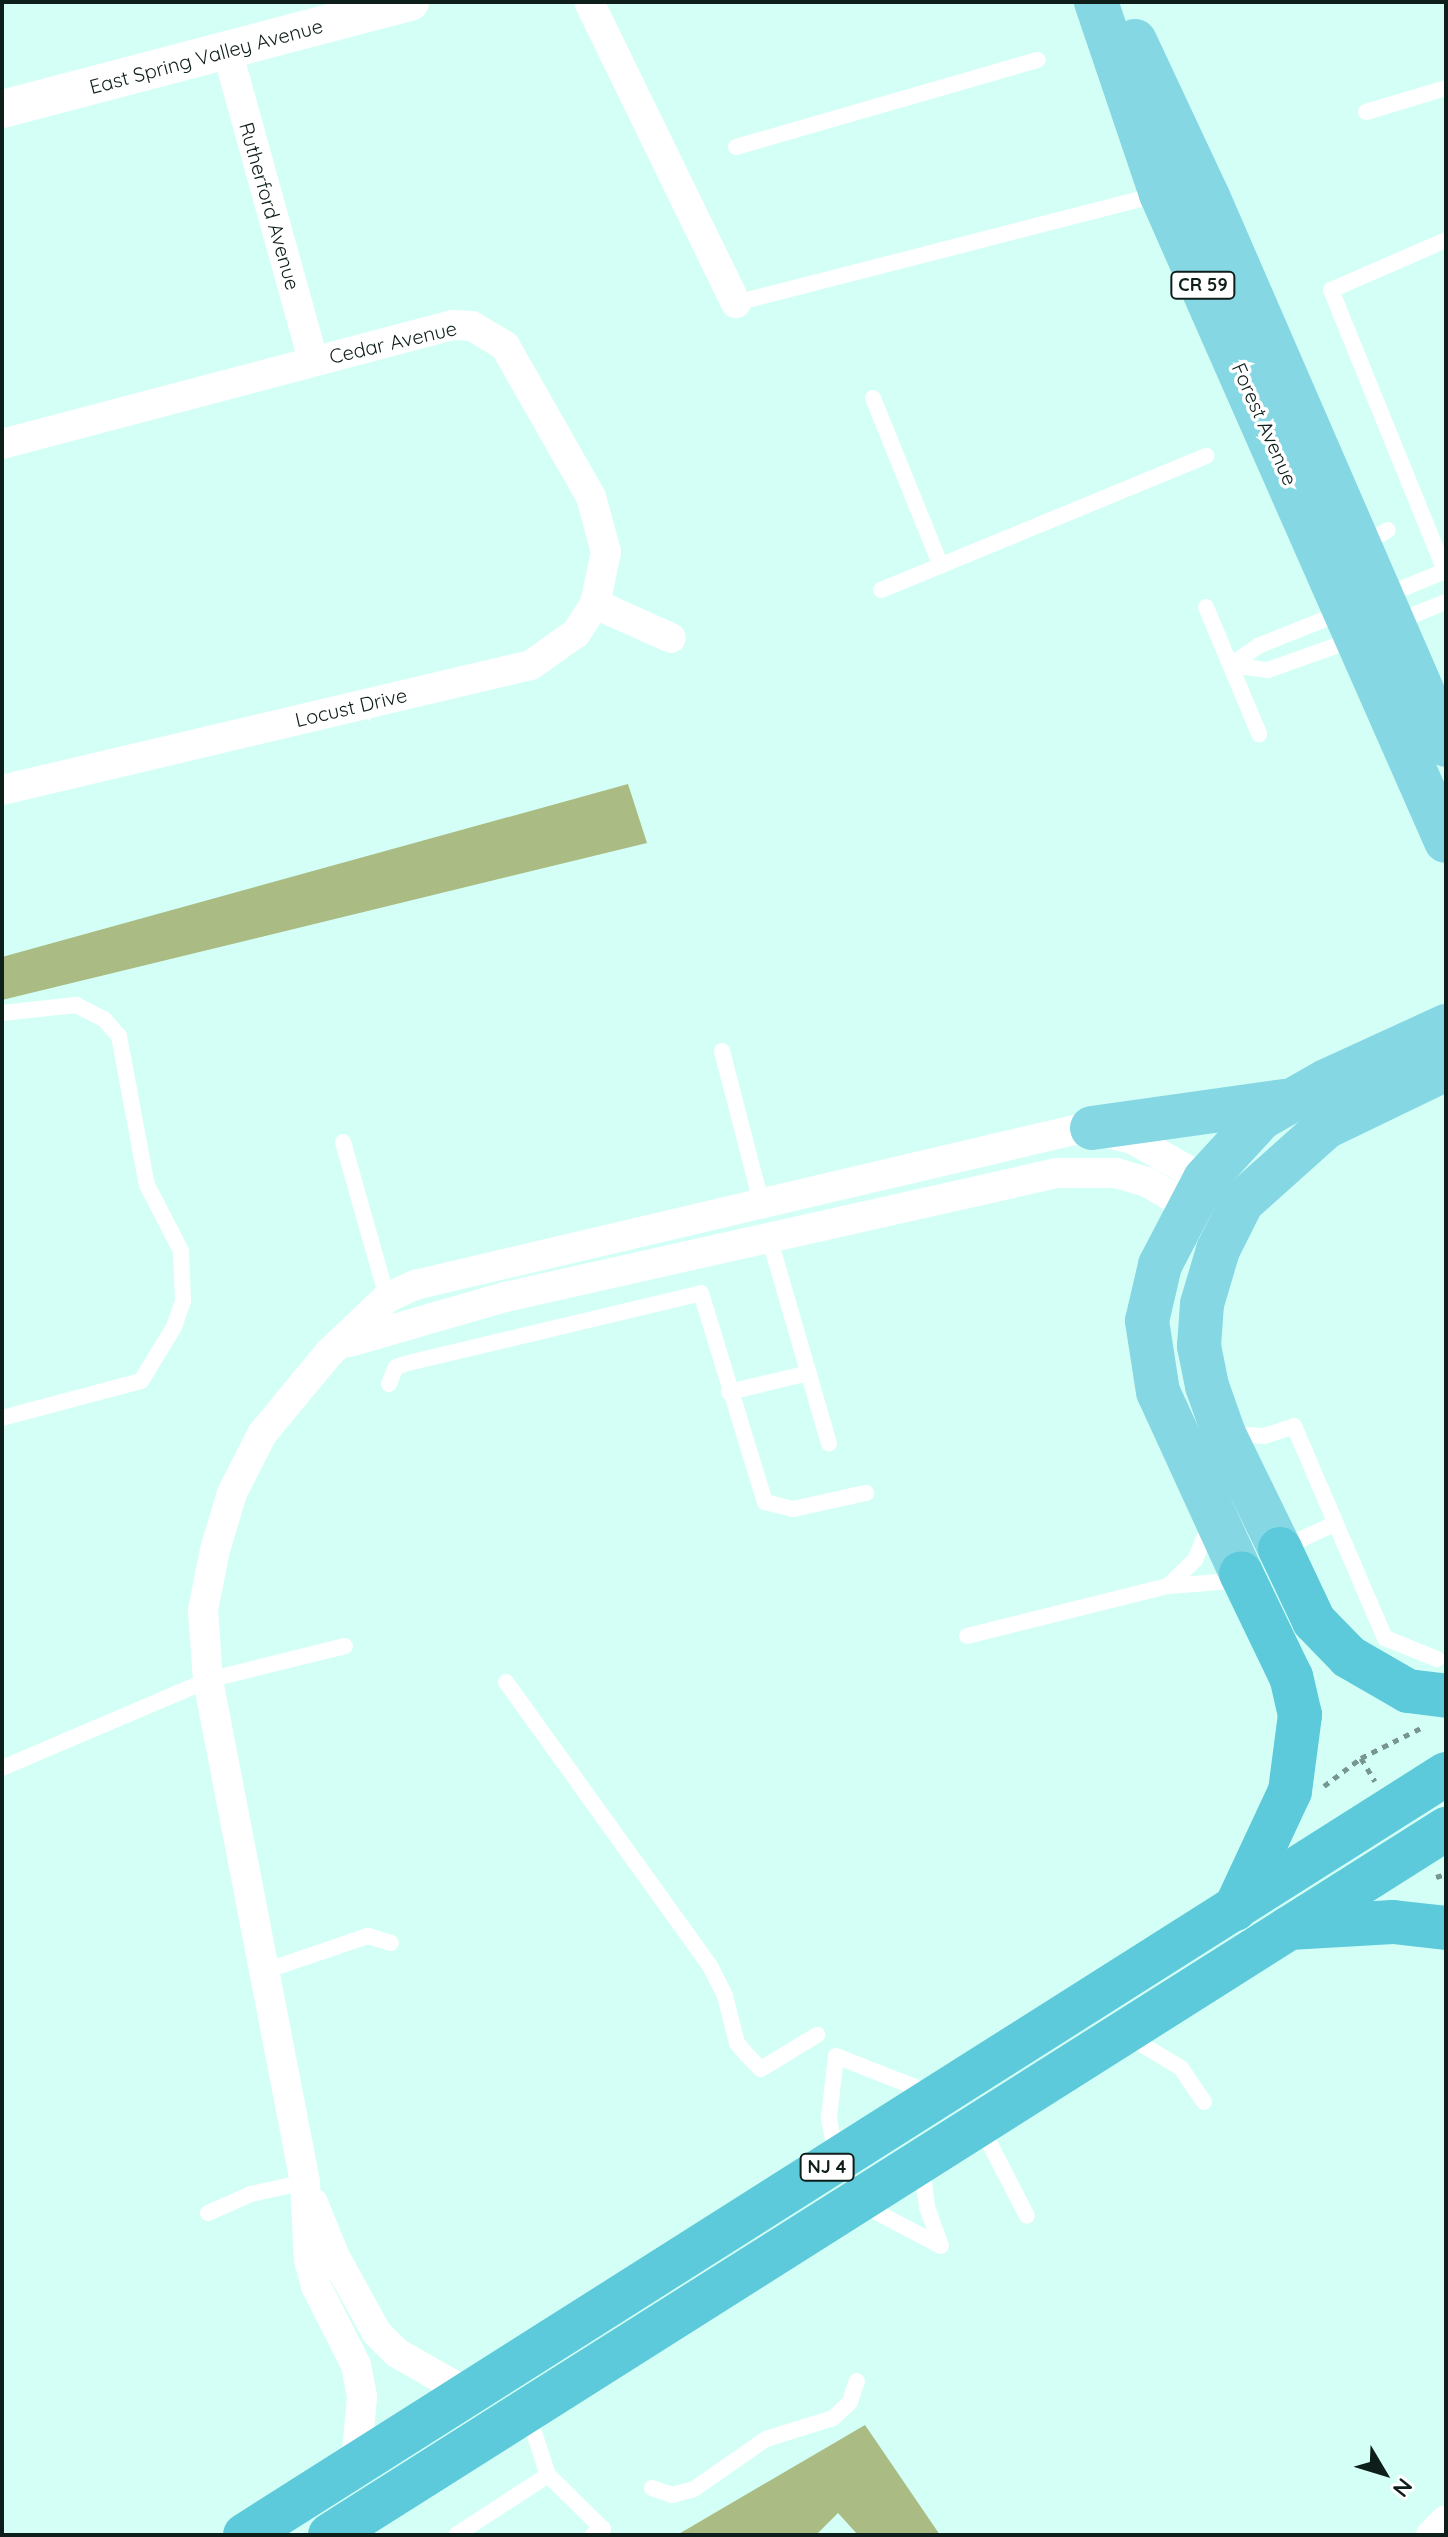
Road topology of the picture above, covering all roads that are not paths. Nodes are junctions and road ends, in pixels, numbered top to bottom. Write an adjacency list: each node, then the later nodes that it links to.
1 (410, 2): 5 (street, East Spring Valley Avenue)
2 (589, 2): 13 (street)
3 (1096, 2): 11 (main road, Forest Avenue / CR 59)
4 (1116, 2): 18 (main road, Forest Avenue / CR 59)
5 (227, 50): 8 (street, East Spring Valley Avenue); 14 (street, Rutherford Avenue)
6 (1038, 60): 10 (lane)
7 (1446, 88): 9 (lane)
8 (2, 109)
9 (1366, 112)
10 (736, 147)
11 (1161, 194): 13 (lane); 18 (main road, Forest Avenue / CR 59)
12 (1446, 240): 20 (lane)
13 (736, 303)
14 (313, 361): 16 (street, Cedar Avenue); 23 (street, Cedar Avenue)
15 (873, 398): 19 (lane)
16 (2, 444)
17 (1206, 456): 19 (lane)
18 (1358, 546): 28 (main road, Forest Avenue / CR 59); 30 (main road, Forest Avenue / CR 59)
19 (941, 566): 21 (lane)
20 (1446, 572): 26 (lane)
21 (881, 590)
22 (1446, 602): 26 (lane)
23 (595, 604): 25 (street); 29 (street, Locust Drive)
24 (1206, 607): 26 (lane)
25 (671, 638)
26 (1231, 665): 27 (lane)
27 (1259, 734)
28 (1446, 745)
29 (2, 790)
30 (1446, 841)
31 (1446, 989): 34 (main road)
32 (2, 1013): 49 (lane)
33 (1446, 1026): 34 (main road)
34 (1400, 1044): 37 (main road)
35 (722, 1051): 41 (lane)
36 (1433, 1080): 42 (main road)
37 (1294, 1099): 38 (main road); 40 (main road)
38 (1092, 1128): 40 (street); 41 (street)
39 (343, 1142): 44 (lane)
40 (1197, 1193): 42 (street); 43 (street); 53 (main road)
41 (762, 1206): 44 (street)
42 (1235, 1216): 50 (main road)
43 (769, 1237): 45 (street); 46 (lane)
44 (387, 1298): 45 (street)
45 (329, 1353): 59 (street)
46 (809, 1373): 48 (lane); 51 (lane)
47 (389, 1384): 48 (lane)
48 (729, 1392): 52 (lane)
49 (2, 1418)
50 (1224, 1434): 54 (lane); 55 (main road)
51 (829, 1443)
52 (866, 1493)
53 (1214, 1516): 55 (main road); 56 (lane)
54 (1332, 1525): 55 (lane); 61 (lane)
55 (1261, 1561): 56 (lane); 61 (highway); 65 (highway)
56 (1168, 1586): 57 (lane)
57 (967, 1636)
58 (345, 1646): 59 (lane)
59 (208, 1680): 62 (lane); 69 (street)
60 (506, 1682): 71 (lane)
61 (1437, 1693)
62 (2, 1768)
63 (1446, 1774): 65 (highway, NJ 4)
64 (1446, 1829): 66 (highway, NJ 4)
65 (1235, 1909): 72 (highway, NJ 4)
66 (1286, 1928): 67 (highway); 70 (highway, NJ 4)
67 (1446, 1928)
68 (391, 1943): 69 (lane)
69 (262, 1972): 77 (street)
70 (1125, 2034): 73 (lane); 74 (highway, NJ 4)
71 (817, 2035)
72 (938, 2096): 75 (highway, NJ 4); 75 (lane)
73 (1204, 2102)
74 (979, 2124): 76 (highway, NJ 4); 80 (lane)
75 (837, 2161): 82 (highway, NJ 4)
76 (921, 2161): 78 (highway, NJ 4); 78 (lane)
77 (305, 2182): 79 (lane); 82 (street); 84 (street)
78 (856, 2201): 83 (highway, NJ 4)
79 (208, 2213)
80 (1027, 2216)
81 (857, 2381): 86 (lane)
82 (469, 2394): 84 (highway, NJ 4)
83 (526, 2410): 85 (lane); 88 (highway, NJ 4)
84 (356, 2465): 89 (highway, NJ 4)
85 (548, 2475): 90 (lane); 91 (lane)
86 (652, 2488)
87 (1446, 2520): 92 (street)
88 (345, 2531)
89 (245, 2535)
90 (456, 2535)
91 (593, 2535)
92 (1431, 2535)

